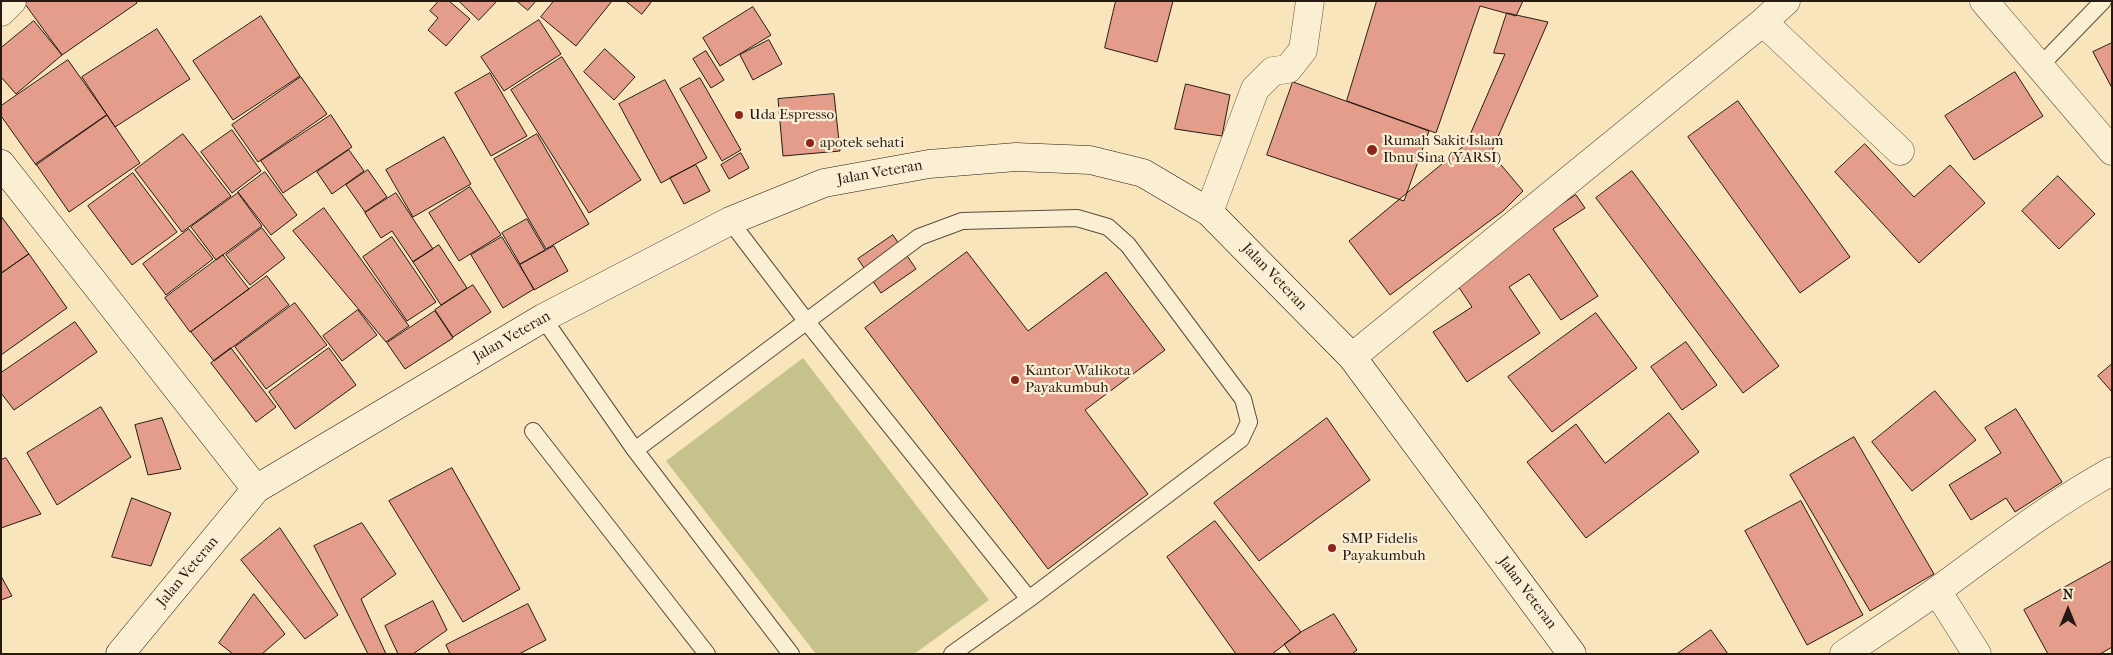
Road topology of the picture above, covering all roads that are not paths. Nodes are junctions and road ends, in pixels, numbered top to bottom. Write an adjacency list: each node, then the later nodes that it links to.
1 (12, 1): 6 (main road)
2 (1310, 1): 12 (main road)
3 (1786, 1): 7 (main road)
4 (1984, 1): 8 (main road)
5 (2103, 1): 8 (lane)
6 (1, 12)
7 (1764, 22): 9 (main road); 16 (main road)
8 (2039, 67): 10 (main road)
9 (1900, 151)
10 (2112, 151)
11 (1, 164): 20 (main road)
12 (1209, 212): 13 (main road, Jalan Veteran); 16 (main road, Jalan Veteran)
13 (730, 221): 14 (main road, Jalan Veteran); 15 (lane)
14 (543, 318): 18 (lane); 20 (main road, Jalan Veteran)
15 (807, 322): 18 (lane); 22 (lane); 22 (lane)
16 (1352, 357): 23 (main road, Jalan Veteran)
17 (533, 431): 25 (lane)
18 (635, 450): 26 (lane)
19 (2112, 471): 21 (main road)
20 (256, 489): 24 (main road, Jalan Veteran)
21 (1937, 591): 28 (main road); 29 (main road)
22 (1029, 598): 27 (lane)
23 (1564, 651)
24 (120, 654)
25 (707, 654)
26 (791, 654)
27 (952, 654)
28 (1844, 654)
29 (1977, 654)

